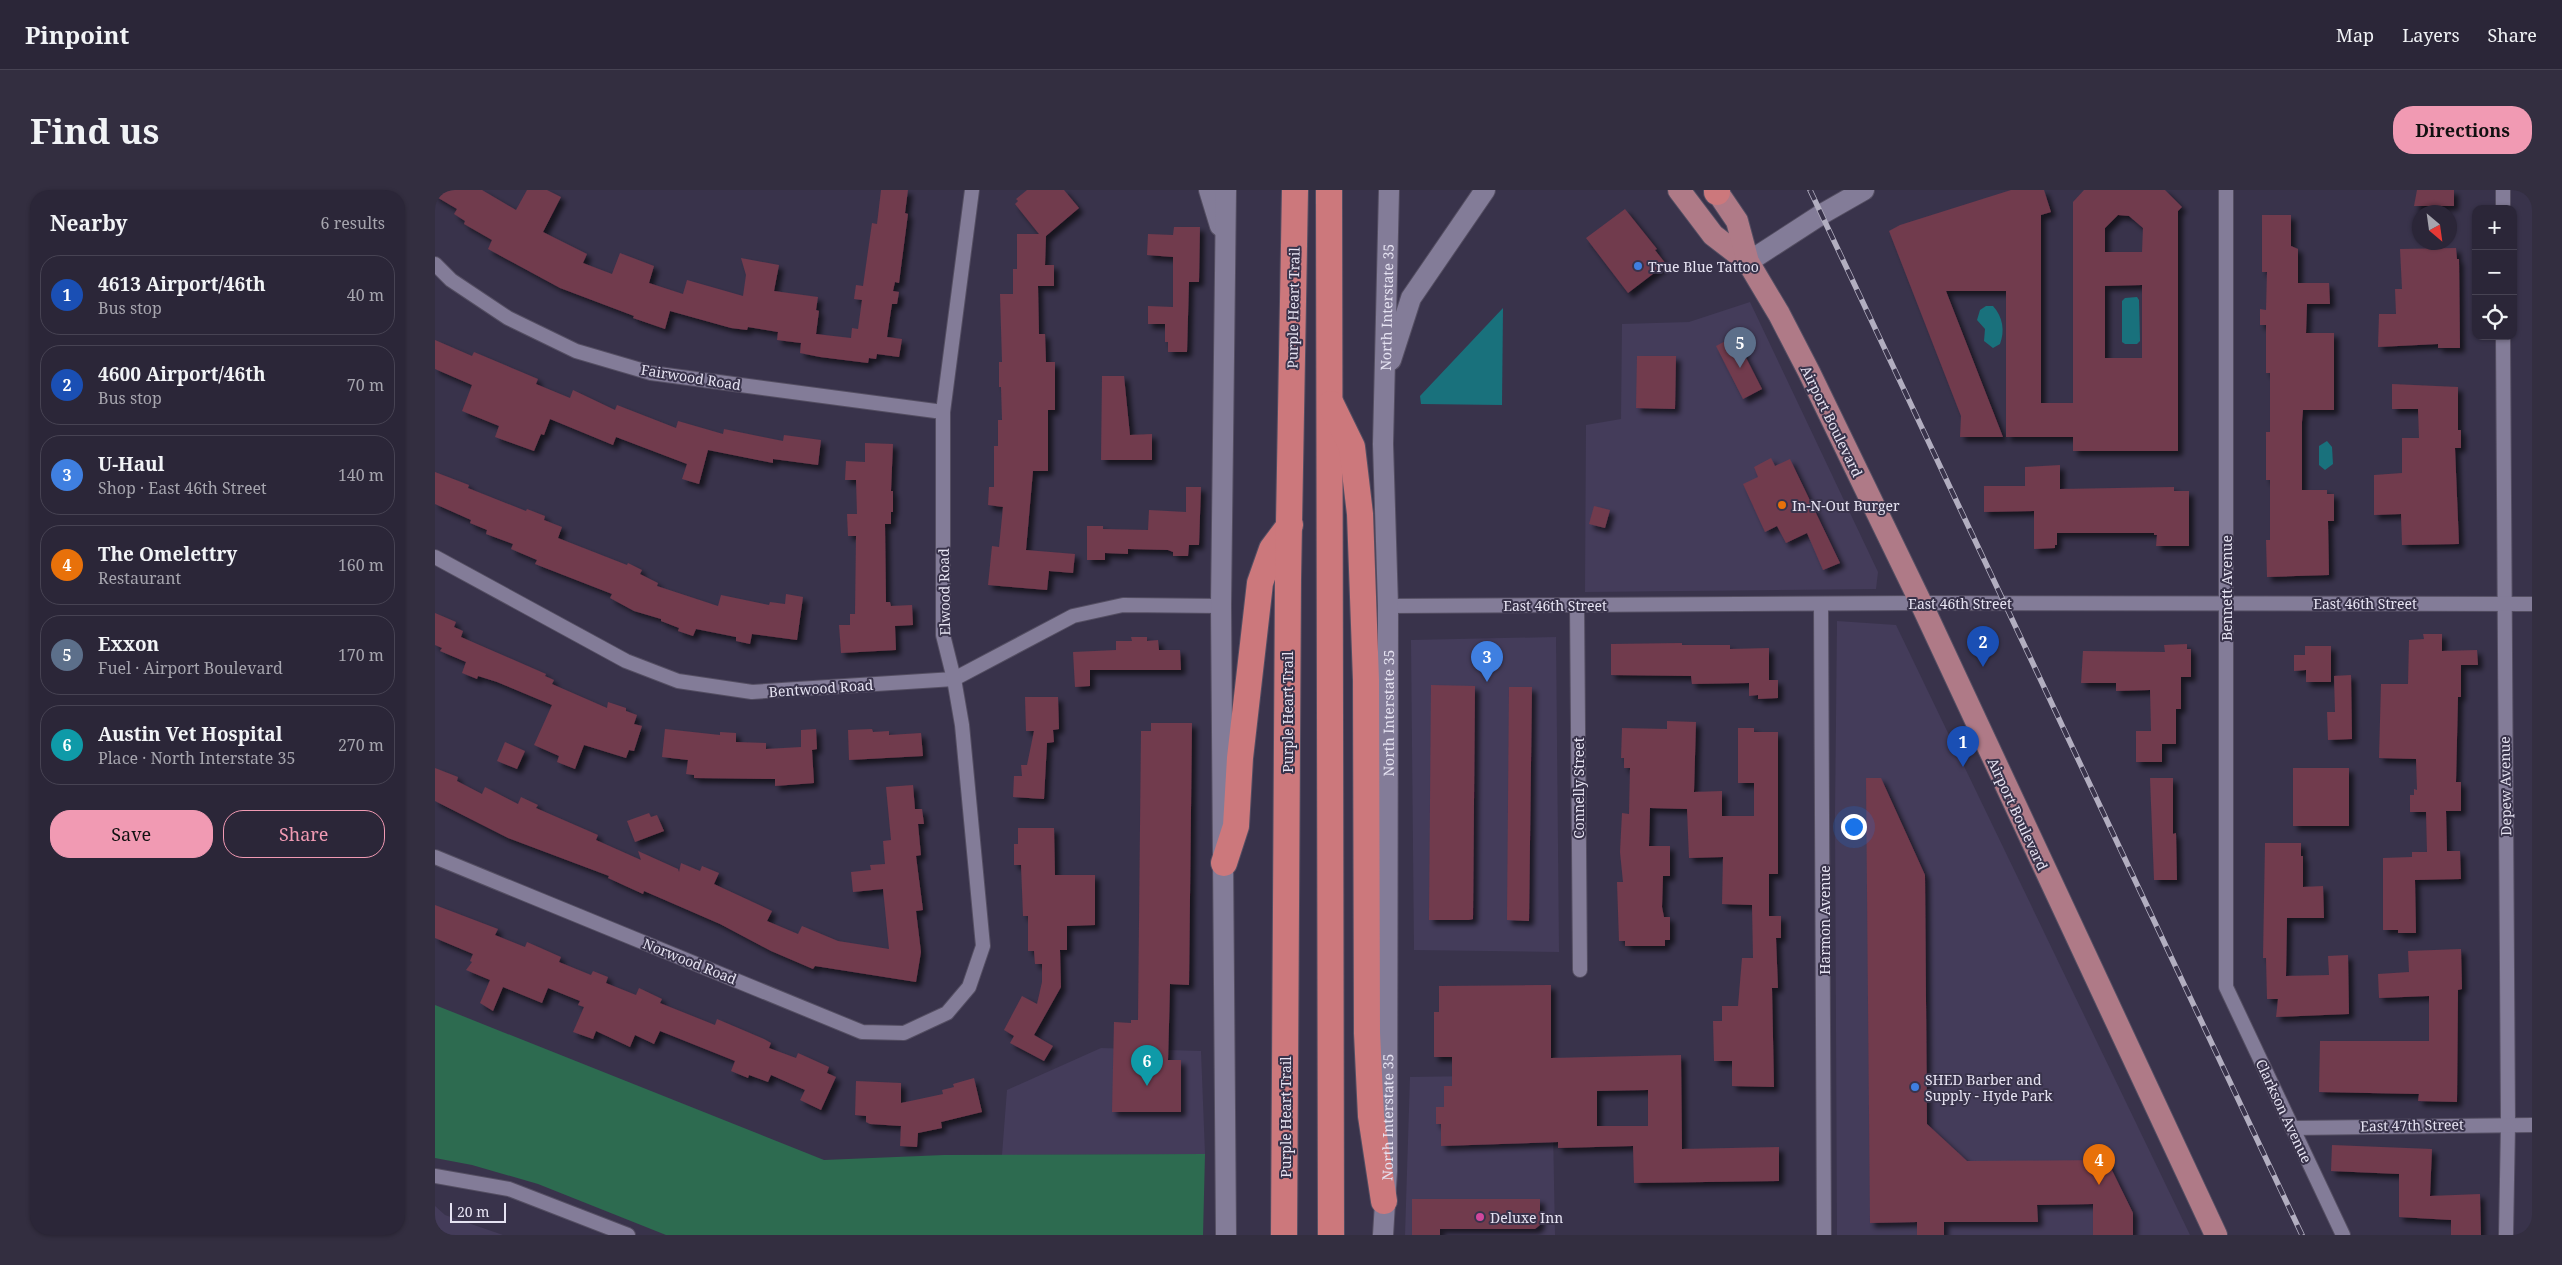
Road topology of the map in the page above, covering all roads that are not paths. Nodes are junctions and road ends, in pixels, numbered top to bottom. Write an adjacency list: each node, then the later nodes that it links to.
1 (973, 190): 20 (street, Elwood Road)
2 (1209, 190): 14 (main road)
3 (1226, 190): 14 (main road)
4 (1295, 190): 21 (highway, Purple Heart Trail)
5 (1329, 190): 19 (highway)
6 (1389, 190): 18 (main road, North Interstate 35)
7 (1485, 190): 18 (main road)
8 (1679, 190): 15 (main road, Airport Boulevard)
9 (2226, 190): 24 (street, Bennett Avenue)
10 (2503, 190): 13 (street)
11 (1717, 191): 15 (main road, Airport Boulevard)
12 (1855, 192): 15 (main road)
13 (2503, 205)
14 (1225, 244): 29 (main road)
15 (1748, 262): 23 (main road, Airport Boulevard)
16 (435, 264): 20 (street, Fairwood Road)
17 (2503, 340): 26 (street, Depew Avenue)
18 (1385, 380): 30 (main road, North Interstate 35)
19 (1328, 398): 41 (highway); 45 (highway)
20 (943, 412): 31 (street, Elwood Road)
21 (1290, 524): 33 (highway); 44 (highway, Purple Heart Trail)
22 (435, 557): 31 (street, Bentwood Road)
23 (1921, 603): 24 (street, East 46th Street); 25 (street, East 46th Street); 48 (main road, Airport Boulevard)
24 (2226, 603): 26 (street, East 46th Street); 35 (street, Bennett Avenue)
25 (1821, 604): 28 (street, East 46th Street); 47 (street, Harmon Avenue)
26 (2503, 604): 27 (street, East 46th Street); 37 (street, Depew Avenue)
27 (2532, 604)
28 (1577, 605): 30 (street, East 46th Street); 34 (street, Connelly Street)
29 (1221, 606): 31 (street, Bentwood Road); 33 (main road)
30 (1388, 606): 41 (main road, North Interstate 35)
31 (954, 679): 36 (street, Elwood Road)
32 (435, 857): 36 (street, Norwood Road)
33 (1224, 863): 43 (main road)
34 (1580, 970)
35 (2226, 987): 39 (street, Clarkson Avenue)
36 (947, 1013)
37 (2508, 1125): 38 (street, East 47th Street); 39 (street, East 47th Street); 50 (street, Depew Avenue)
38 (2532, 1125)
39 (2292, 1128): 49 (street, Clarkson Avenue)
40 (435, 1176): 42 (street)
41 (1384, 1202): 46 (main road, North Interstate 35)
42 (628, 1235)
43 (1225, 1235)
44 (1284, 1235)
45 (1331, 1235)
46 (1383, 1235)
47 (1824, 1235)
48 (2216, 1235)
49 (2343, 1235)
50 (2506, 1235)

